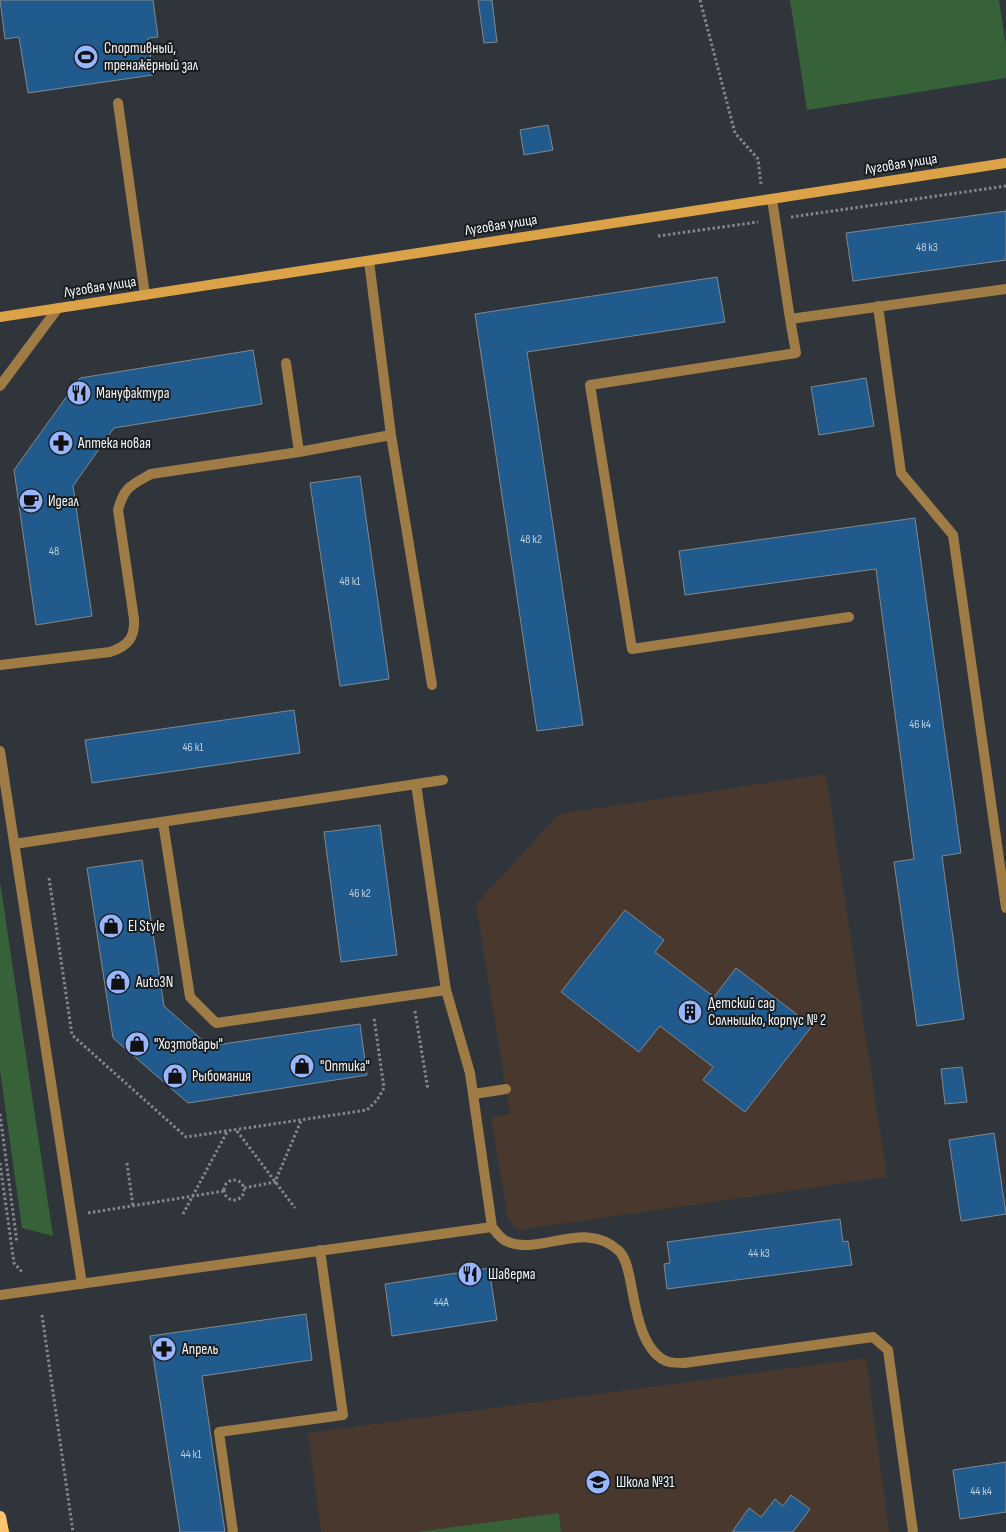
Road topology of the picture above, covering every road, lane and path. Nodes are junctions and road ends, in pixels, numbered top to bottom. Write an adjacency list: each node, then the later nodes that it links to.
1 (700, 0): 4 (path)
2 (118, 103): 7 (lane)
3 (1006, 163): 4 (main road, Луговая улица)
4 (768, 199): 5 (main road, Луговая улица); 11 (lane)
5 (369, 261): 7 (main road, Луговая улица); 14 (lane)
6 (1006, 289): 8 (lane)
7 (146, 295): 9 (main road, Луговая улица)
8 (878, 306): 11 (lane); 25 (lane)
9 (58, 308): 10 (main road, Луговая улица); 13 (lane)
10 (0, 317)
11 (790, 319): 16 (lane)
12 (286, 363): 15 (lane)
13 (0, 386)
14 (391, 435): 15 (lane); 18 (lane)
15 (299, 452): 17 (lane)
16 (849, 617)
17 (0, 666)
18 (432, 686)
19 (0, 751): 23 (lane)
20 (443, 780): 21 (lane)
21 (416, 784): 22 (lane); 26 (lane)
22 (163, 822): 23 (lane); 26 (lane)
23 (14, 844): 49 (lane)
24 (49, 878): 35 (path)
25 (1006, 908)
26 (446, 990): 31 (lane)
27 (414, 1008): 30 (path)
28 (373, 1014): 33 (path)
29 (506, 1089): 31 (lane)
30 (428, 1090)
31 (474, 1094): 46 (lane)
32 (0, 1114): 47 (path)
33 (301, 1120): 34 (path); 38 (path)
34 (237, 1131): 35 (path); 38 (path)
35 (227, 1132): 41 (path)
36 (127, 1163): 43 (path)
37 (0, 1164): 50 (path)
38 (275, 1182): 39 (path); 44 (path)
39 (244, 1188): 40 (path); 40 (path)
40 (224, 1191): 41 (path)
41 (193, 1196): 43 (path); 45 (path)
42 (87, 1205): 43 (path)
43 (133, 1206)
44 (295, 1208)
45 (183, 1214)
46 (492, 1227): 48 (lane); 57 (lane)
47 (17, 1243)
48 (320, 1250): 49 (lane); 56 (lane)
49 (82, 1284): 50 (lane)
50 (38, 1290): 51 (lane)
51 (0, 1295)
52 (42, 1315): 55 (path)
53 (0, 1516): 54 (main road)
54 (2, 1532)
55 (73, 1532)
56 (233, 1532)
57 (913, 1532)

